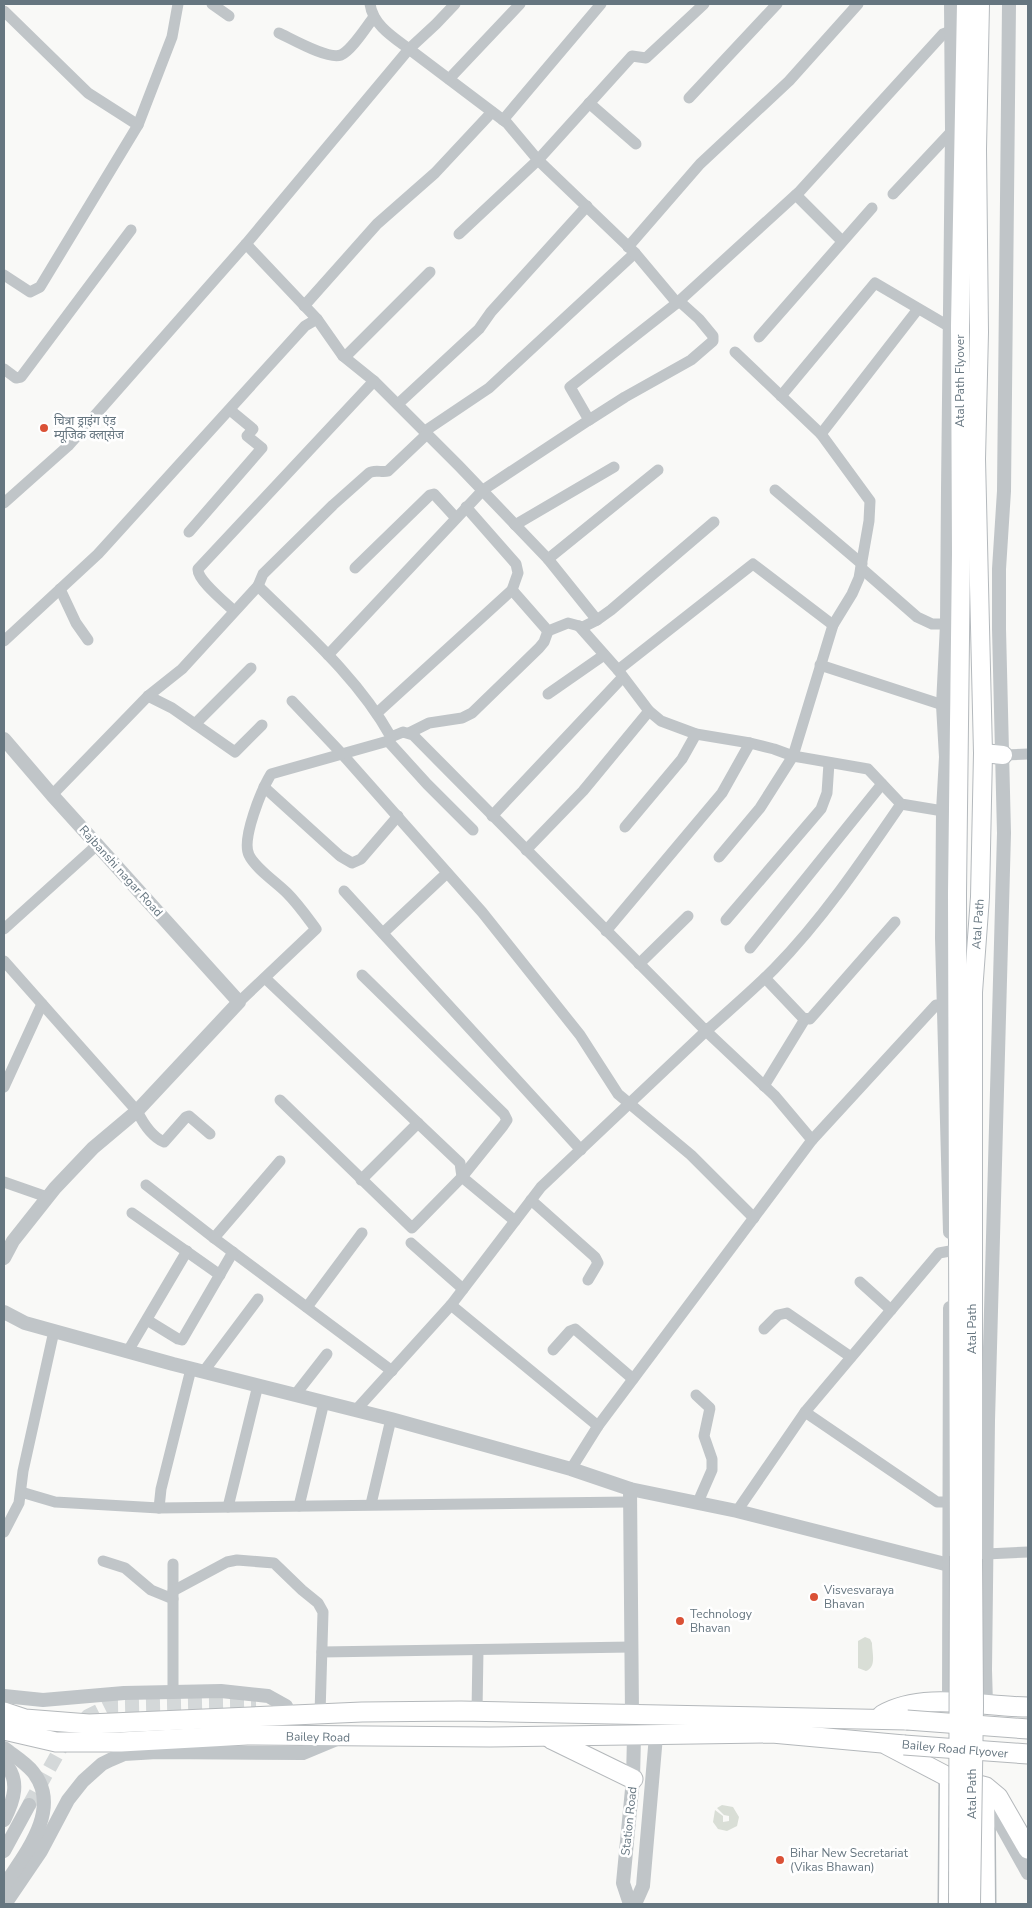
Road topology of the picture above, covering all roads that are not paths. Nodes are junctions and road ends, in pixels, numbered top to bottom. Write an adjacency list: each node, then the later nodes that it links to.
1 (178, 4): 24 (street)
2 (212, 4): 14 (street)
3 (370, 4): 15 (street)
4 (455, 4): 18 (street)
5 (520, 4): 19 (street)
6 (601, 4): 23 (street)
7 (704, 4): 21 (street)
8 (777, 4): 20 (street)
9 (858, 4): 36 (street)
10 (954, 4): 16 (street); 100 (main road, Atal Path Flyover)
11 (980, 4): 95 (main road, Atal Path Flyover)
12 (1009, 4): 98 (street)
13 (4, 11): 24 (street)
14 (229, 16)
15 (374, 17): 17 (street); 18 (street)
16 (951, 31): 25 (street); 29 (street)
17 (279, 33)
18 (409, 49): 19 (street); 35 (street)
19 (449, 79): 22 (street)
20 (689, 98)
21 (589, 103): 26 (street); 27 (street)
22 (492, 112): 23 (street); 40 (street)
23 (503, 120): 27 (street)
24 (138, 125): 38 (street)
25 (952, 131): 28 (street); 43 (street)
26 (636, 144)
27 (538, 160): 30 (street); 33 (street)
28 (893, 194)
29 (796, 195): 34 (street); 39 (street)
30 (587, 206): 36 (street); 50 (street)
31 (872, 208): 34 (street)
32 (132, 230): 47 (street)
33 (460, 234)
34 (842, 241): 44 (street)
35 (246, 244): 40 (street); 59 (street)
36 (631, 250): 39 (street); 54 (street)
37 (430, 272): 46 (street)
38 (4, 275)
39 (680, 299): 52 (street); 52 (street)
40 (304, 306): 42 (street)
41 (918, 309): 43 (street); 49 (street); 53 (street)
42 (311, 322): 46 (street); 51 (street)
43 (950, 327): 72 (street)
44 (760, 337)
45 (735, 352): 49 (street)
46 (343, 356): 48 (street)
47 (4, 369)
48 (371, 384): 50 (street); 70 (street)
49 (781, 396): 53 (street)
50 (398, 404): 54 (street)
51 (230, 410): 63 (street); 68 (street)
52 (589, 420): 58 (street)
53 (821, 434): 65 (street)
54 (423, 437): 58 (street); 67 (street)
55 (614, 467): 62 (street)
56 (658, 470): 64 (street)
57 (775, 490): 65 (street)
58 (474, 499): 60 (street); 62 (street); 69 (street)
59 (4, 503)
60 (456, 518): 66 (street); 77 (street)
61 (714, 522): 71 (street)
62 (515, 525): 64 (street)
63 (189, 532)
64 (548, 559): 71 (street)
65 (861, 566): 72 (street); 73 (street)
66 (355, 568)
67 (258, 586): 70 (street); 77 (street)
68 (60, 589): 75 (street); 76 (street)
69 (512, 590): 74 (street); 87 (street)
70 (234, 612): 83 (street)
71 (588, 624): 74 (street); 78 (street)
72 (947, 624): 85 (street)
73 (833, 625): 79 (street); 81 (street)
74 (548, 631): 90 (street)
75 (88, 640)
76 (4, 641)
77 (328, 655): 87 (street)
78 (604, 655): 81 (street); 82 (street)
79 (820, 665): 85 (street); 99 (street)
80 (251, 668): 88 (street)
81 (623, 669): 86 (street); 108 (street)
82 (548, 694)
83 (148, 696): 88 (street); 104 (street)
84 (292, 702): 97 (street)
85 (943, 705): 100 (street)
86 (649, 711): 91 (street); 112 (street)
87 (377, 713): 92 (street)
88 (195, 724): 89 (street)
89 (262, 725)
90 (409, 733): 92 (street); 108 (street)
91 (696, 734): 93 (street); 109 (street)
92 (390, 739): 97 (street); 110 (street)
93 (750, 743): 99 (street); 120 (street)
94 (6, 745): 104 (street, Rajbanshi nagar Road)
95 (983, 753): 98 (main road); 198 (main road, Atal Path)
96 (1028, 754): 98 (street)
97 (343, 755): 103 (street); 107 (street)
98 (1003, 755): 198 (street)
99 (793, 756): 101 (street); 113 (street)
100 (952, 758): 106 (street); 198 (main road, Atal Path)
101 (829, 763): 102 (street); 117 (street)
102 (882, 784): 105 (street); 122 (street)
103 (264, 787): 107 (street); 126 (street)
104 (52, 795): 111 (street, Rajbanshi nagar Road)
105 (901, 804): 106 (street); 127 (street)
106 (943, 811): 130 (street)
107 (398, 816): 114 (street)
108 (492, 816): 112 (street)
109 (625, 827)
110 (473, 830)
111 (97, 845): 119 (street); 128 (street, Rajbanshi nagar Road)
112 (526, 850): 120 (street)
113 (719, 857)
114 (447, 873): 121 (street); 136 (street)
115 (344, 891): 121 (street)
116 (688, 916): 124 (street)
117 (726, 920)
118 (895, 922): 131 (street)
119 (4, 929)
120 (606, 931): 124 (street)
121 (383, 933): 141 (street)
122 (750, 948)
123 (4, 961): 129 (street)
124 (639, 964): 132 (street)
125 (362, 975): 143 (street)
126 (265, 978): 128 (street); 138 (street)
127 (764, 978): 131 (street); 132 (street)
128 (239, 1002): 137 (street)
129 (42, 1004): 134 (street); 137 (street)
130 (944, 1006): 140 (street); 156 (street)
131 (805, 1019): 133 (street)
132 (706, 1031): 133 (street); 136 (street)
133 (764, 1086): 140 (street)
134 (4, 1087)
135 (280, 1100): 144 (street)
136 (629, 1104): 141 (street); 150 (street)
137 (137, 1111): 139 (street); 147 (street)
138 (418, 1123): 143 (street); 144 (street)
139 (210, 1134)
140 (812, 1140): 150 (street)
141 (581, 1150): 148 (street)
142 (280, 1161): 153 (street)
143 (462, 1177): 144 (street); 151 (street)
144 (361, 1180)
145 (4, 1182): 147 (street)
146 (146, 1184): 153 (street)
147 (47, 1197): 158 (street)
148 (531, 1200): 151 (street); 160 (street)
149 (132, 1213): 155 (street)
150 (754, 1218): 177 (street)
151 (515, 1221): 162 (street)
152 (362, 1233): 165 (street)
153 (214, 1238): 157 (street)
154 (411, 1243): 162 (street)
155 (187, 1251): 159 (street); 168 (street)
156 (950, 1251): 166 (street); 190 (street)
157 (233, 1252): 159 (street); 165 (street)
158 (4, 1258)
159 (220, 1275): 168 (street)
160 (588, 1280)
161 (860, 1282): 166 (street)
162 (463, 1289): 164 (street)
163 (258, 1298): 175 (street)
164 (451, 1305): 176 (street); 185 (street)
165 (307, 1308): 176 (street)
166 (891, 1310): 174 (street)
167 (4, 1312): 170 (street)
168 (147, 1320): 172 (street)
169 (764, 1329): 174 (street)
170 (54, 1331): 172 (street); 187 (street)
171 (553, 1350): 177 (street)
172 (128, 1351): 175 (street)
173 (327, 1354): 179 (street)
174 (851, 1357): 183 (street)
175 (197, 1370): 178 (street); 194 (street)
176 (392, 1371): 182 (street)
177 (633, 1379): 185 (street)
178 (258, 1385): 179 (street); 193 (street)
179 (295, 1394): 181 (street)
180 (696, 1395): 189 (street)
181 (324, 1402): 182 (street); 192 (street)
182 (356, 1410): 184 (street)
183 (805, 1412): 190 (street); 195 (street)
184 (391, 1419): 186 (street); 191 (street)
185 (598, 1426): 186 (street)
186 (571, 1469): 188 (street)
187 (21, 1492): 194 (street); 196 (street)
188 (630, 1495): 189 (street); 191 (street); 202 (street)
189 (698, 1502): 195 (street)
190 (948, 1502): 198 (street)
191 (371, 1504): 192 (street)
192 (299, 1506): 193 (street)
193 (228, 1507): 194 (street)
194 (159, 1508)
195 (737, 1511): 198 (street)
196 (4, 1532)
197 (1028, 1552): 198 (street)
198 (966, 1559): 205 (street); 206 (street); 244 (main road, Atal Path, bridge); 245 (main road, Atal Path, bridge)
199 (103, 1561): 201 (street)
200 (173, 1564): 201 (street)
201 (173, 1595): 204 (street); 207 (street)
202 (631, 1647): 203 (street); 217 (street)
203 (478, 1650): 204 (street); 214 (street)
204 (322, 1652): 216 (street)
205 (985, 1670): 206 (street); 211 (street)
206 (949, 1672): 209 (street)
207 (173, 1692): 208 (street); 213 (street)
208 (4, 1696)
209 (949, 1702): 211 (highway); 219 (highway)
210 (256, 1703): 213 (street)
211 (986, 1705): 212 (highway)
212 (1028, 1707)
213 (291, 1711): 215 (highway, Bailey Road); 216 (highway, Bailey Road)
214 (469, 1711): 216 (highway, Bailey Road); 217 (highway, Bailey Road); 225 (highway)
215 (4, 1712)
216 (320, 1714)
217 (632, 1714): 219 (highway, Bailey Road)
218 (1028, 1716): 219 (highway)
219 (882, 1718): 220 (highway, Bailey Road Flyover, bridge)
220 (1028, 1729)
221 (4, 1730): 224 (highway, Bailey Road)
222 (634, 1736): 223 (highway, Bailey Road); 226 (highway, Bailey Road); 232 (street, Station Road)
223 (656, 1736): 227 (highway, Bailey Road Flyover); 242 (street)
224 (340, 1737): 225 (highway, Bailey Road); 240 (street)
225 (490, 1737): 226 (highway, Bailey Road)
226 (547, 1737): 232 (highway)
227 (881, 1743): 229 (highway, Bailey Road Flyover, bridge); 231 (highway)
228 (4, 1748): 239 (street, bridge)
229 (1028, 1754)
230 (4, 1762): 235 (street)
231 (948, 1777): 233 (highway); 243 (main road)
232 (634, 1779): 241 (street, Station Road)
233 (992, 1792): 236 (highway); 238 (street); 246 (main road)
234 (28, 1806): 237 (street)
235 (4, 1820)
236 (1028, 1849)
237 (4, 1851)
238 (1028, 1873)
239 (4, 1886)
240 (5, 1904)
241 (630, 1904)
242 (635, 1904)
243 (947, 1904)
244 (958, 1904)
245 (971, 1904)
246 (986, 1904)

